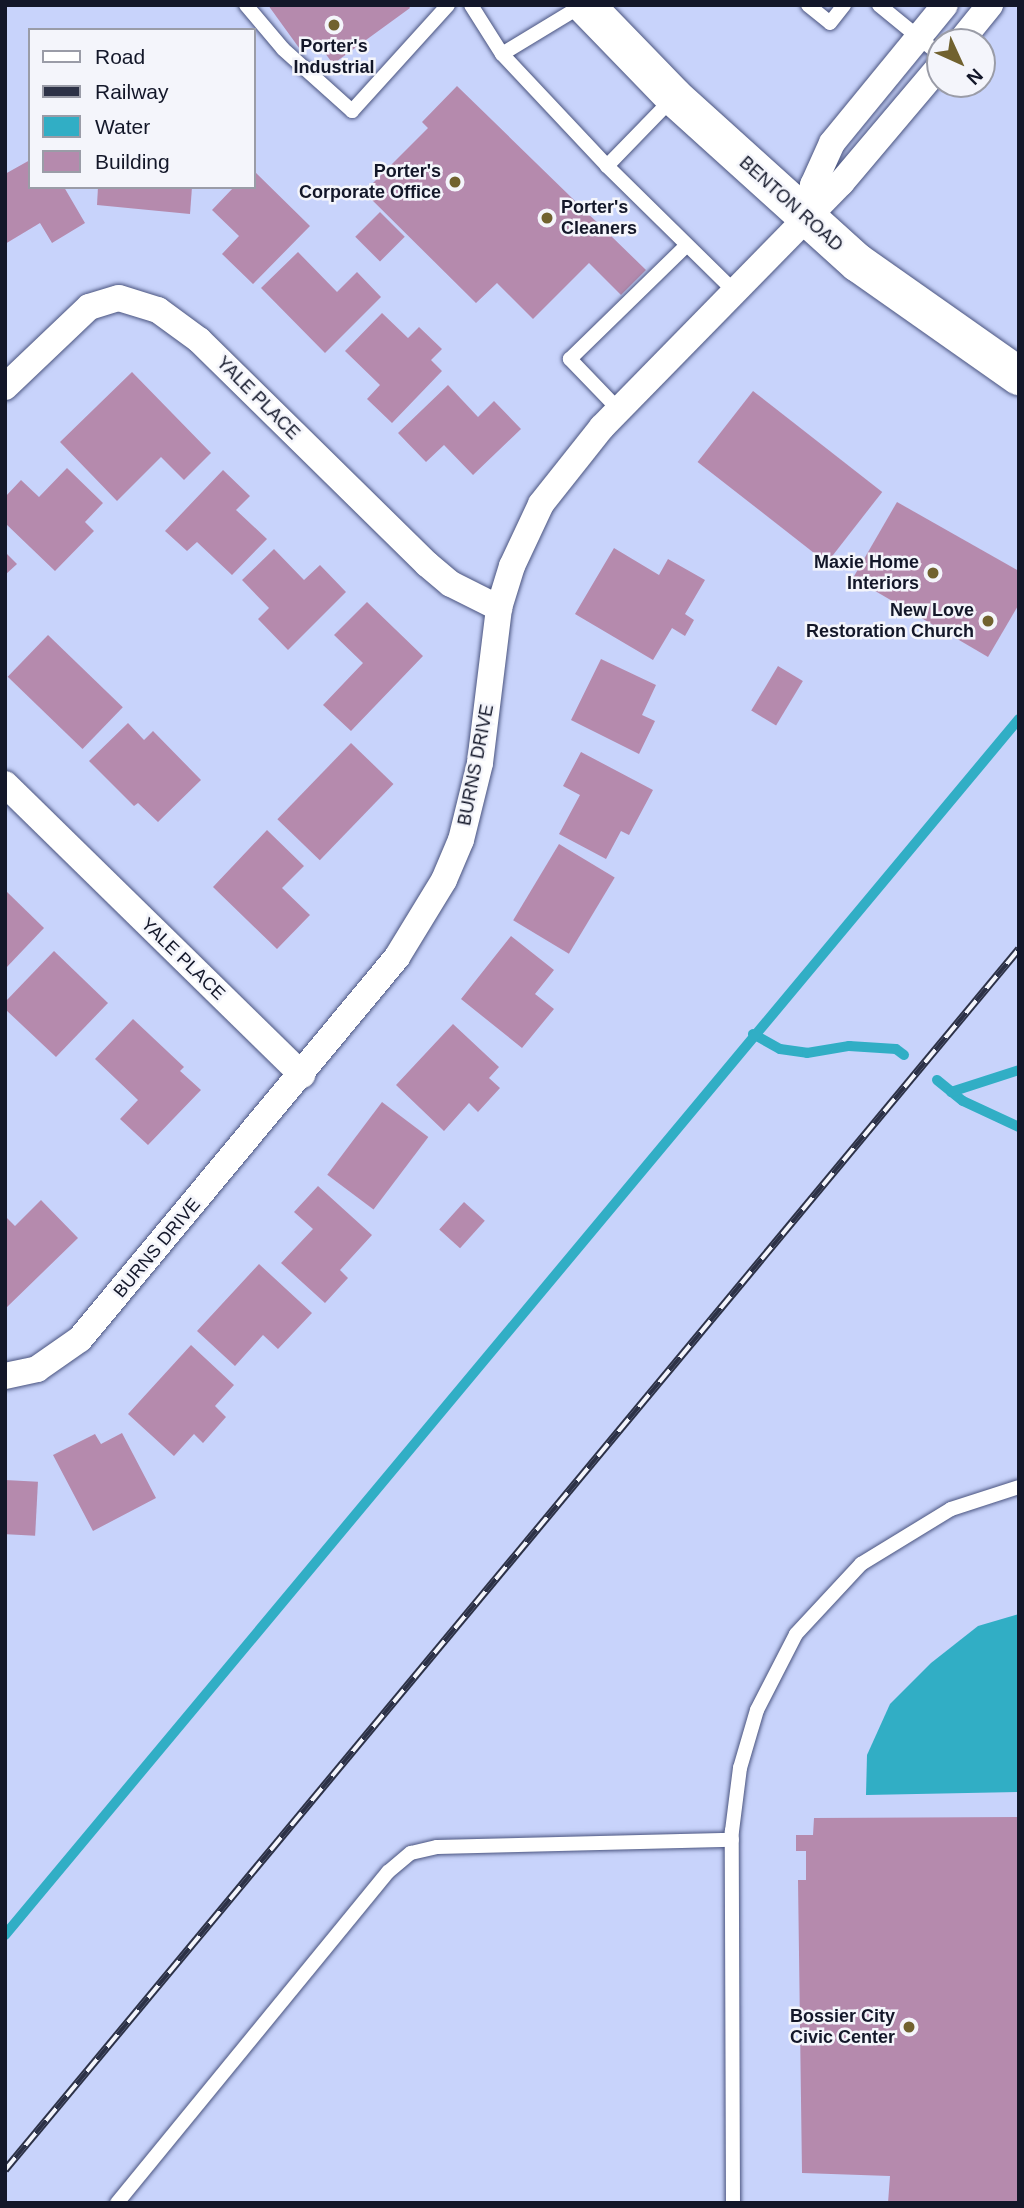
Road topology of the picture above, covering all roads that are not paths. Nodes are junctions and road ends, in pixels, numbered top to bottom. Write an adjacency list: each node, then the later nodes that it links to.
1 (246, 5): 2 (lane)
2 (448, 5)
3 (471, 5): 13 (lane)
4 (584, 5): 13 (lane); 15 (main road, BENTON ROAD)
5 (808, 5): 6 (lane)
6 (844, 5)
7 (879, 5): 11 (lane)
8 (945, 5): 11 (street)
9 (990, 5): 10 (street)
10 (971, 28)
11 (919, 37): 12 (lane); 17 (street)
12 (926, 43)
13 (502, 54): 16 (lane)
14 (926, 83): 17 (street, BURNS DRIVE)
15 (674, 97): 16 (lane); 17 (main road, BENTON ROAD)
16 (607, 166): 18 (lane)
17 (806, 218): 19 (street, BURNS DRIVE); 20 (main road, BENTON ROAD)
18 (687, 245): 19 (lane); 22 (lane)
19 (735, 292): 22 (street, BURNS DRIVE)
20 (1011, 366)
21 (5, 387): 23 (street, YALE PLACE)
22 (619, 410): 23 (street, BURNS DRIVE)
23 (499, 608): 25 (street, BURNS DRIVE)
24 (5, 784): 25 (street, YALE PLACE)
25 (302, 1075): 26 (street, BURNS DRIVE)
26 (8, 1376)
27 (1019, 1487): 28 (lane)
28 (732, 1840): 29 (lane); 30 (lane)
29 (117, 2203)
30 (733, 2203)

